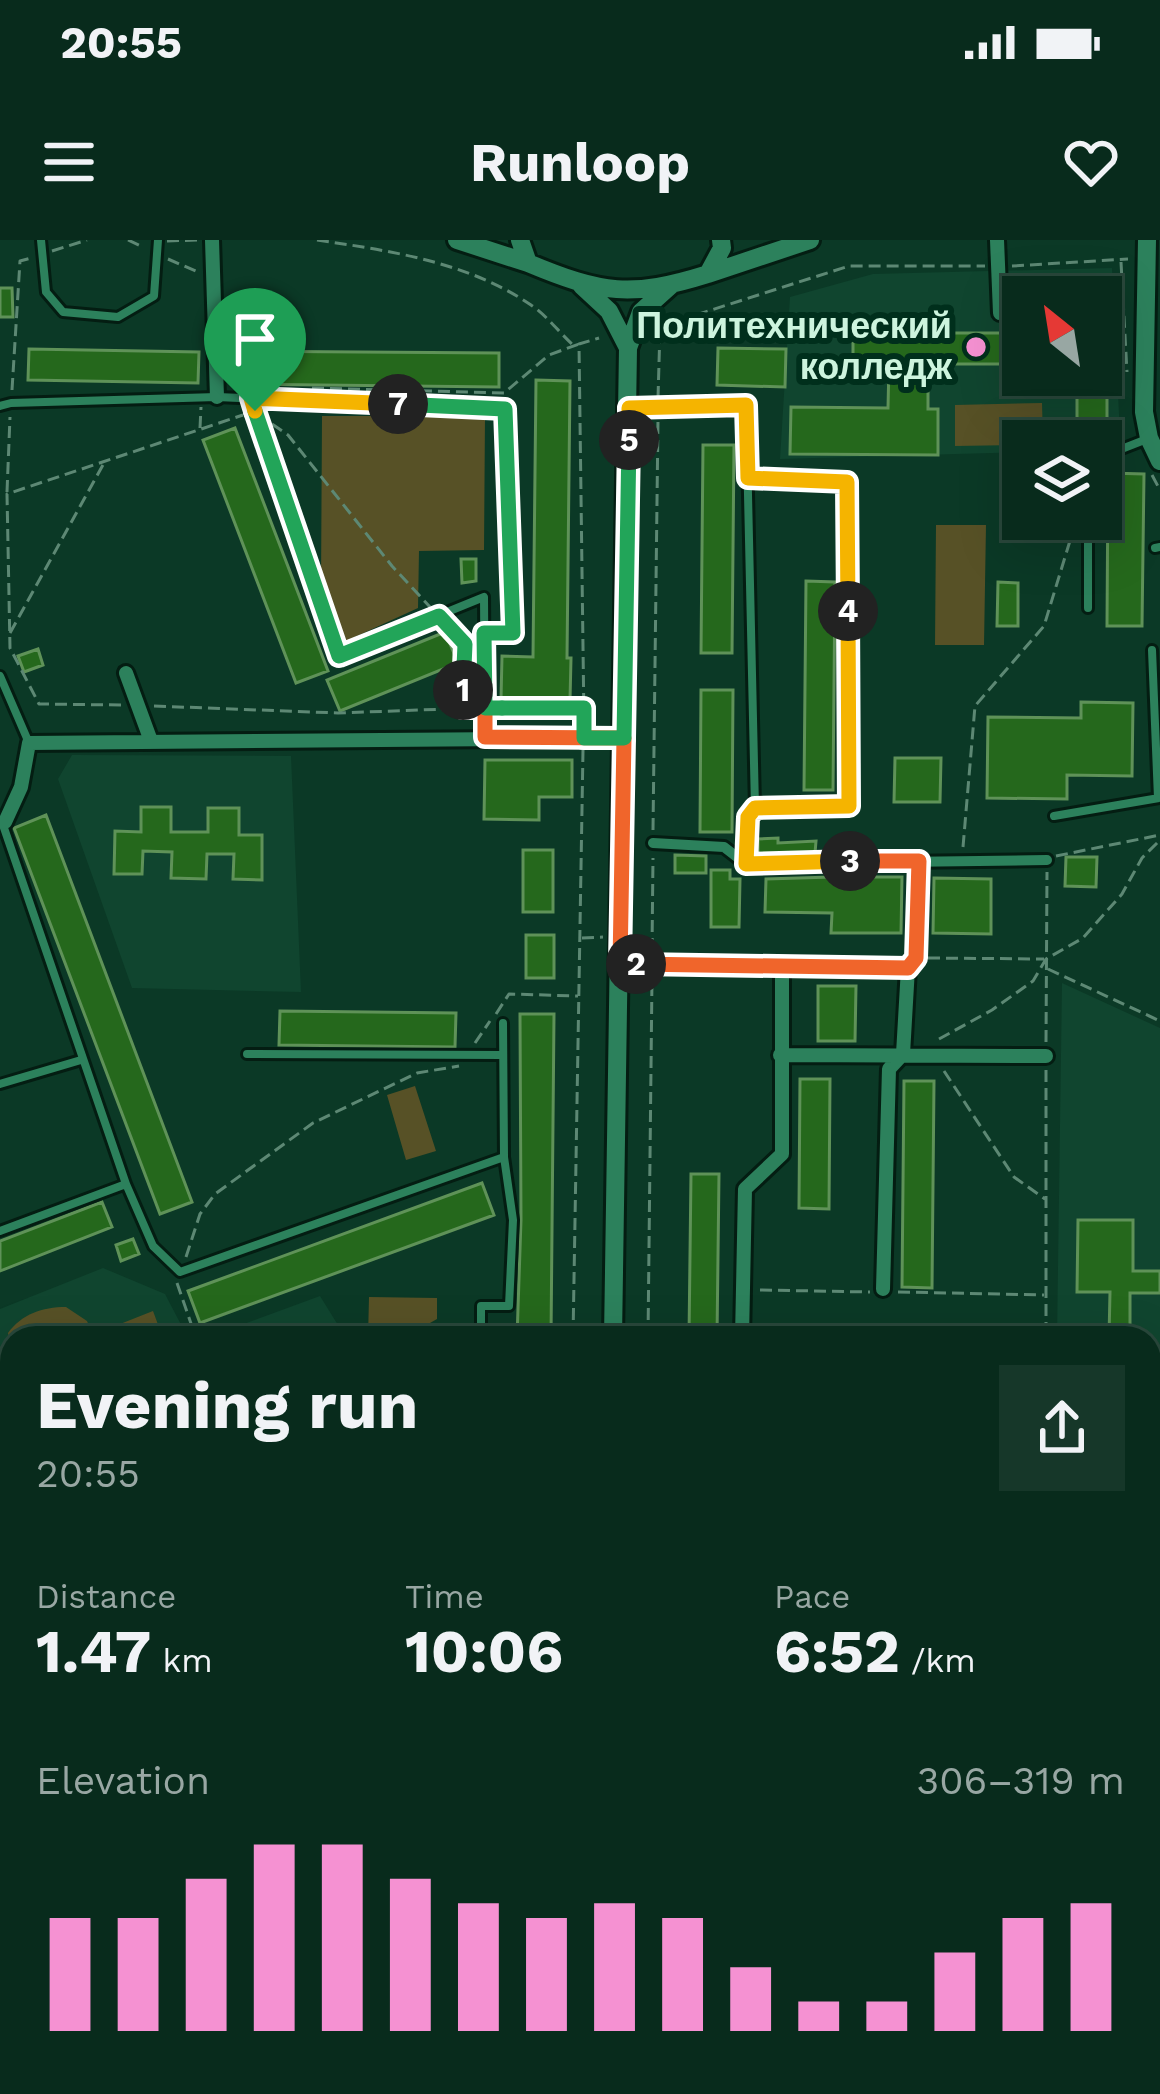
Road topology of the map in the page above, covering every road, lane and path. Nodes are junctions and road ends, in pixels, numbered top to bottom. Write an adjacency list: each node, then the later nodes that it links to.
1 (41, 240): 9 (lane)
2 (209, 240): 9 (path); 23 (street)
3 (317, 240): 20 (path)
4 (457, 240): 13 (street)
5 (520, 240): 13 (street)
6 (721, 240): 15 (street)
7 (810, 240): 15 (street)
8 (997, 240): 14 (street)
9 (158, 241): 10 (path)
10 (138, 244)
11 (1147, 249): 14 (path); 30 (street)
12 (20, 261): 25 (path)
13 (528, 263): 17 (street)
14 (998, 266): 18 (street); 27 (path)
15 (708, 274): 16 (street)
16 (670, 285): 17 (street); 21 (street)
17 (582, 286): 21 (street)
18 (1000, 313)
19 (599, 338): 20 (path)
20 (576, 345): 22 (path); 49 (path)
21 (628, 348): 28 (street)
22 (312, 388)
23 (217, 397): 24 (lane); 25 (lane)
24 (251, 398): 29 (lane); 41 (lane)
25 (11, 403): 26 (lane); 36 (path)
26 (0, 406)
27 (658, 407): 28 (lane); 34 (lane); 60 (path)
28 (629, 408): 52 (street)
29 (255, 411): 32 (path); 40 (path); 40 (lane)
30 (1149, 438): 31 (lane); 33 (street)
31 (1122, 449)
32 (104, 461): 36 (path); 42 (path)
33 (1156, 467): 35 (path)
34 (748, 478): 56 (lane); 56 (lane)
35 (1160, 490)
36 (7, 494): 42 (path)
37 (1071, 540): 61 (path)
38 (1088, 540): 39 (lane)
39 (1088, 608)
40 (439, 616): 41 (lane); 47 (path)
41 (484, 633): 48 (lane)
42 (10, 634): 46 (path)
43 (1152, 650): 55 (lane)
44 (126, 673): 46 (street)
45 (0, 676): 54 (lane)
46 (138, 706): 47 (path); 53 (street)
47 (463, 708): 48 (path)
48 (485, 708): 49 (path); 50 (lane)
49 (584, 708): 51 (path)
50 (485, 737): 51 (street); 53 (street)
51 (584, 738): 52 (street); 71 (path)
52 (624, 738): 67 (street)
53 (152, 741): 54 (street)
54 (28, 742): 58 (street)
55 (1159, 798): 57 (lane)
56 (755, 808): 64 (path)
57 (1054, 815)
58 (2, 822): 82 (lane)
59 (1160, 838): 62 (path); 65 (path)
60 (653, 843): 64 (street); 68 (path)
61 (962, 860): 62 (street); 63 (street)
62 (1047, 860): 65 (path)
63 (919, 861): 64 (street); 66 (street)
64 (746, 864)
65 (1046, 959): 66 (path); 70 (path); 74 (path)
66 (912, 963): 69 (street); 78 (street)
67 (620, 964): 68 (street); 92 (street)
68 (652, 964): 69 (street); 93 (path)
69 (782, 964): 80 (street)
70 (1047, 968): 72 (path); 81 (path)
71 (579, 996): 76 (path); 91 (path)
72 (1160, 1021)
73 (503, 1023): 77 (lane)
74 (939, 1039)
75 (248, 1054): 76 (lane)
76 (467, 1054): 77 (lane); 87 (path)
77 (503, 1054): 84 (lane)
78 (903, 1054): 79 (street); 80 (street); 89 (street)
79 (923, 1054): 81 (street); 86 (path)
80 (780, 1055): 94 (street)
81 (1046, 1056): 86 (path)
82 (81, 1060): 83 (lane); 85 (lane)
83 (0, 1084)
84 (504, 1157): 85 (lane); 90 (lane)
85 (126, 1184): 88 (lane)
86 (1046, 1200): 95 (path)
87 (200, 1214)
88 (0, 1232)
89 (883, 1288)
90 (481, 1326)
91 (573, 1326)
92 (613, 1326)
93 (648, 1326)
94 (742, 1326)
95 (1046, 1326)

